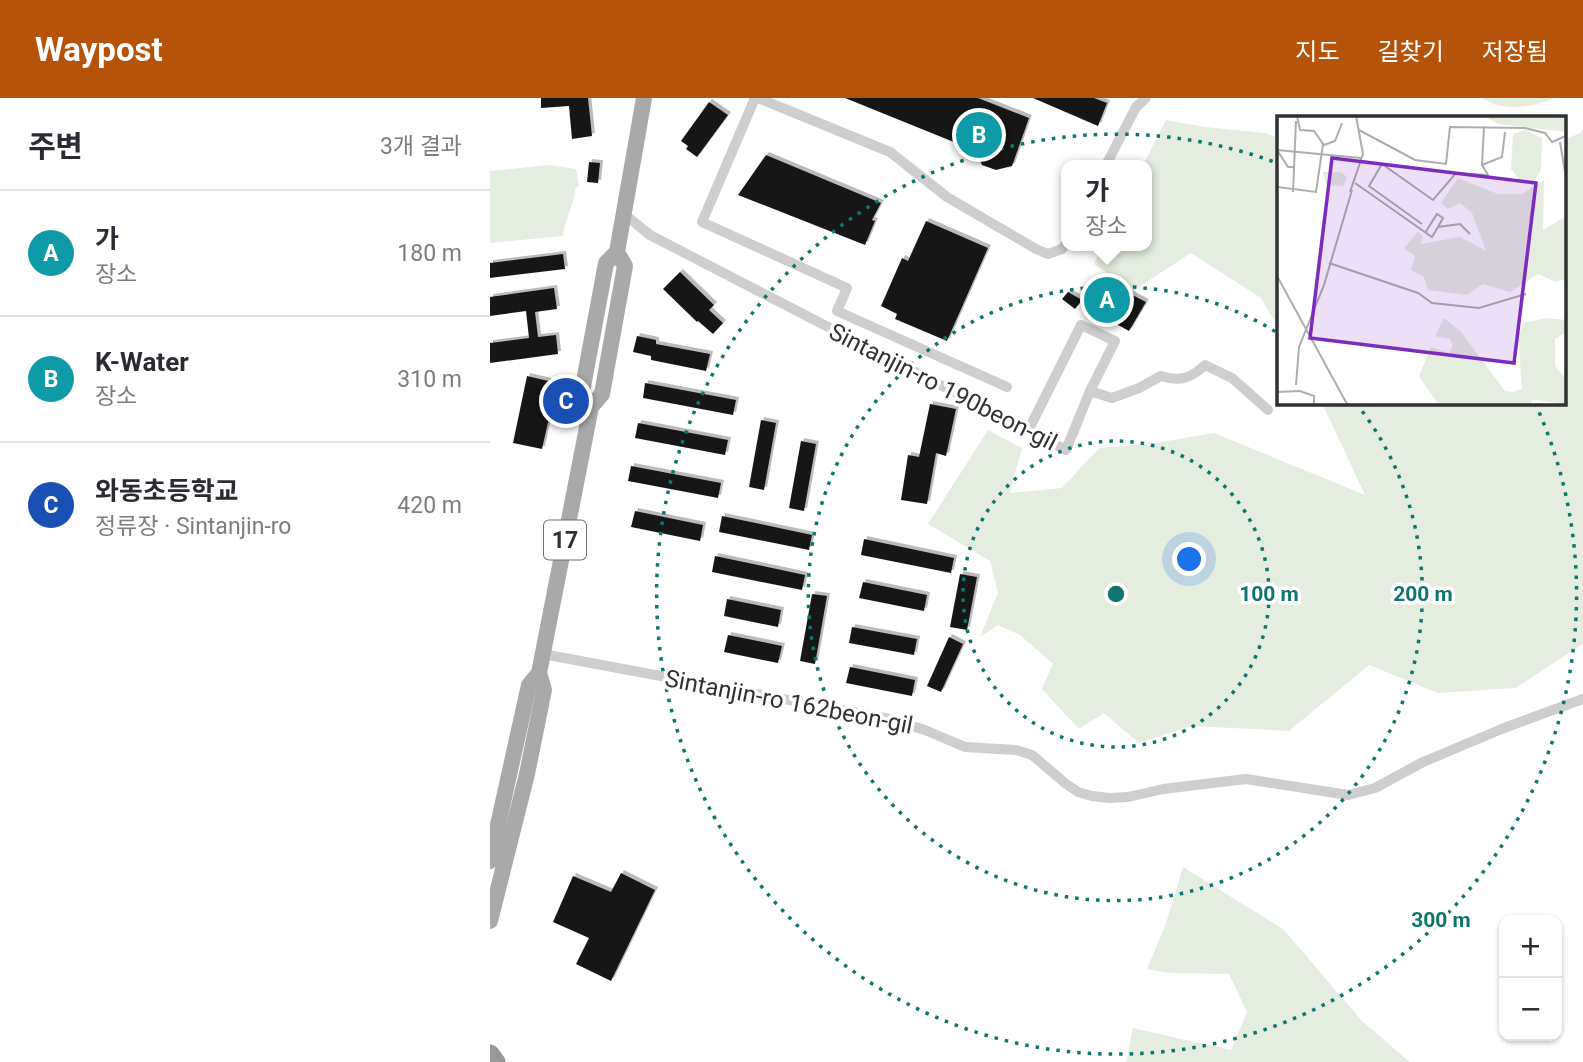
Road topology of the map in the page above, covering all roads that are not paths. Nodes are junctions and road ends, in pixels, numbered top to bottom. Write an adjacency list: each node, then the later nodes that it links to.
1 (644, 98): 5 (main road, 17)
2 (757, 98): 6 (street); 7 (street)
3 (1146, 98): 4 (street)
4 (1109, 160)
5 (624, 214): 10 (street, Sintanjin-ro 190beon-gil); 11 (main road, 17)
6 (1061, 249)
7 (1007, 387)
8 (1090, 391): 9 (street); 10 (street, Sintanjin-ro 190beon-gil); 10 (street)
9 (1268, 410)
10 (1028, 431)
11 (543, 654): 12 (main road, 17); 13 (street, Sintanjin-ro 162beon-gil)
12 (539, 673): 14 (main road, 17); 15 (main road, 17)
13 (1583, 699)
14 (490, 861)
15 (490, 921)
16 (490, 1054): 17 (highway)
17 (496, 1062)

